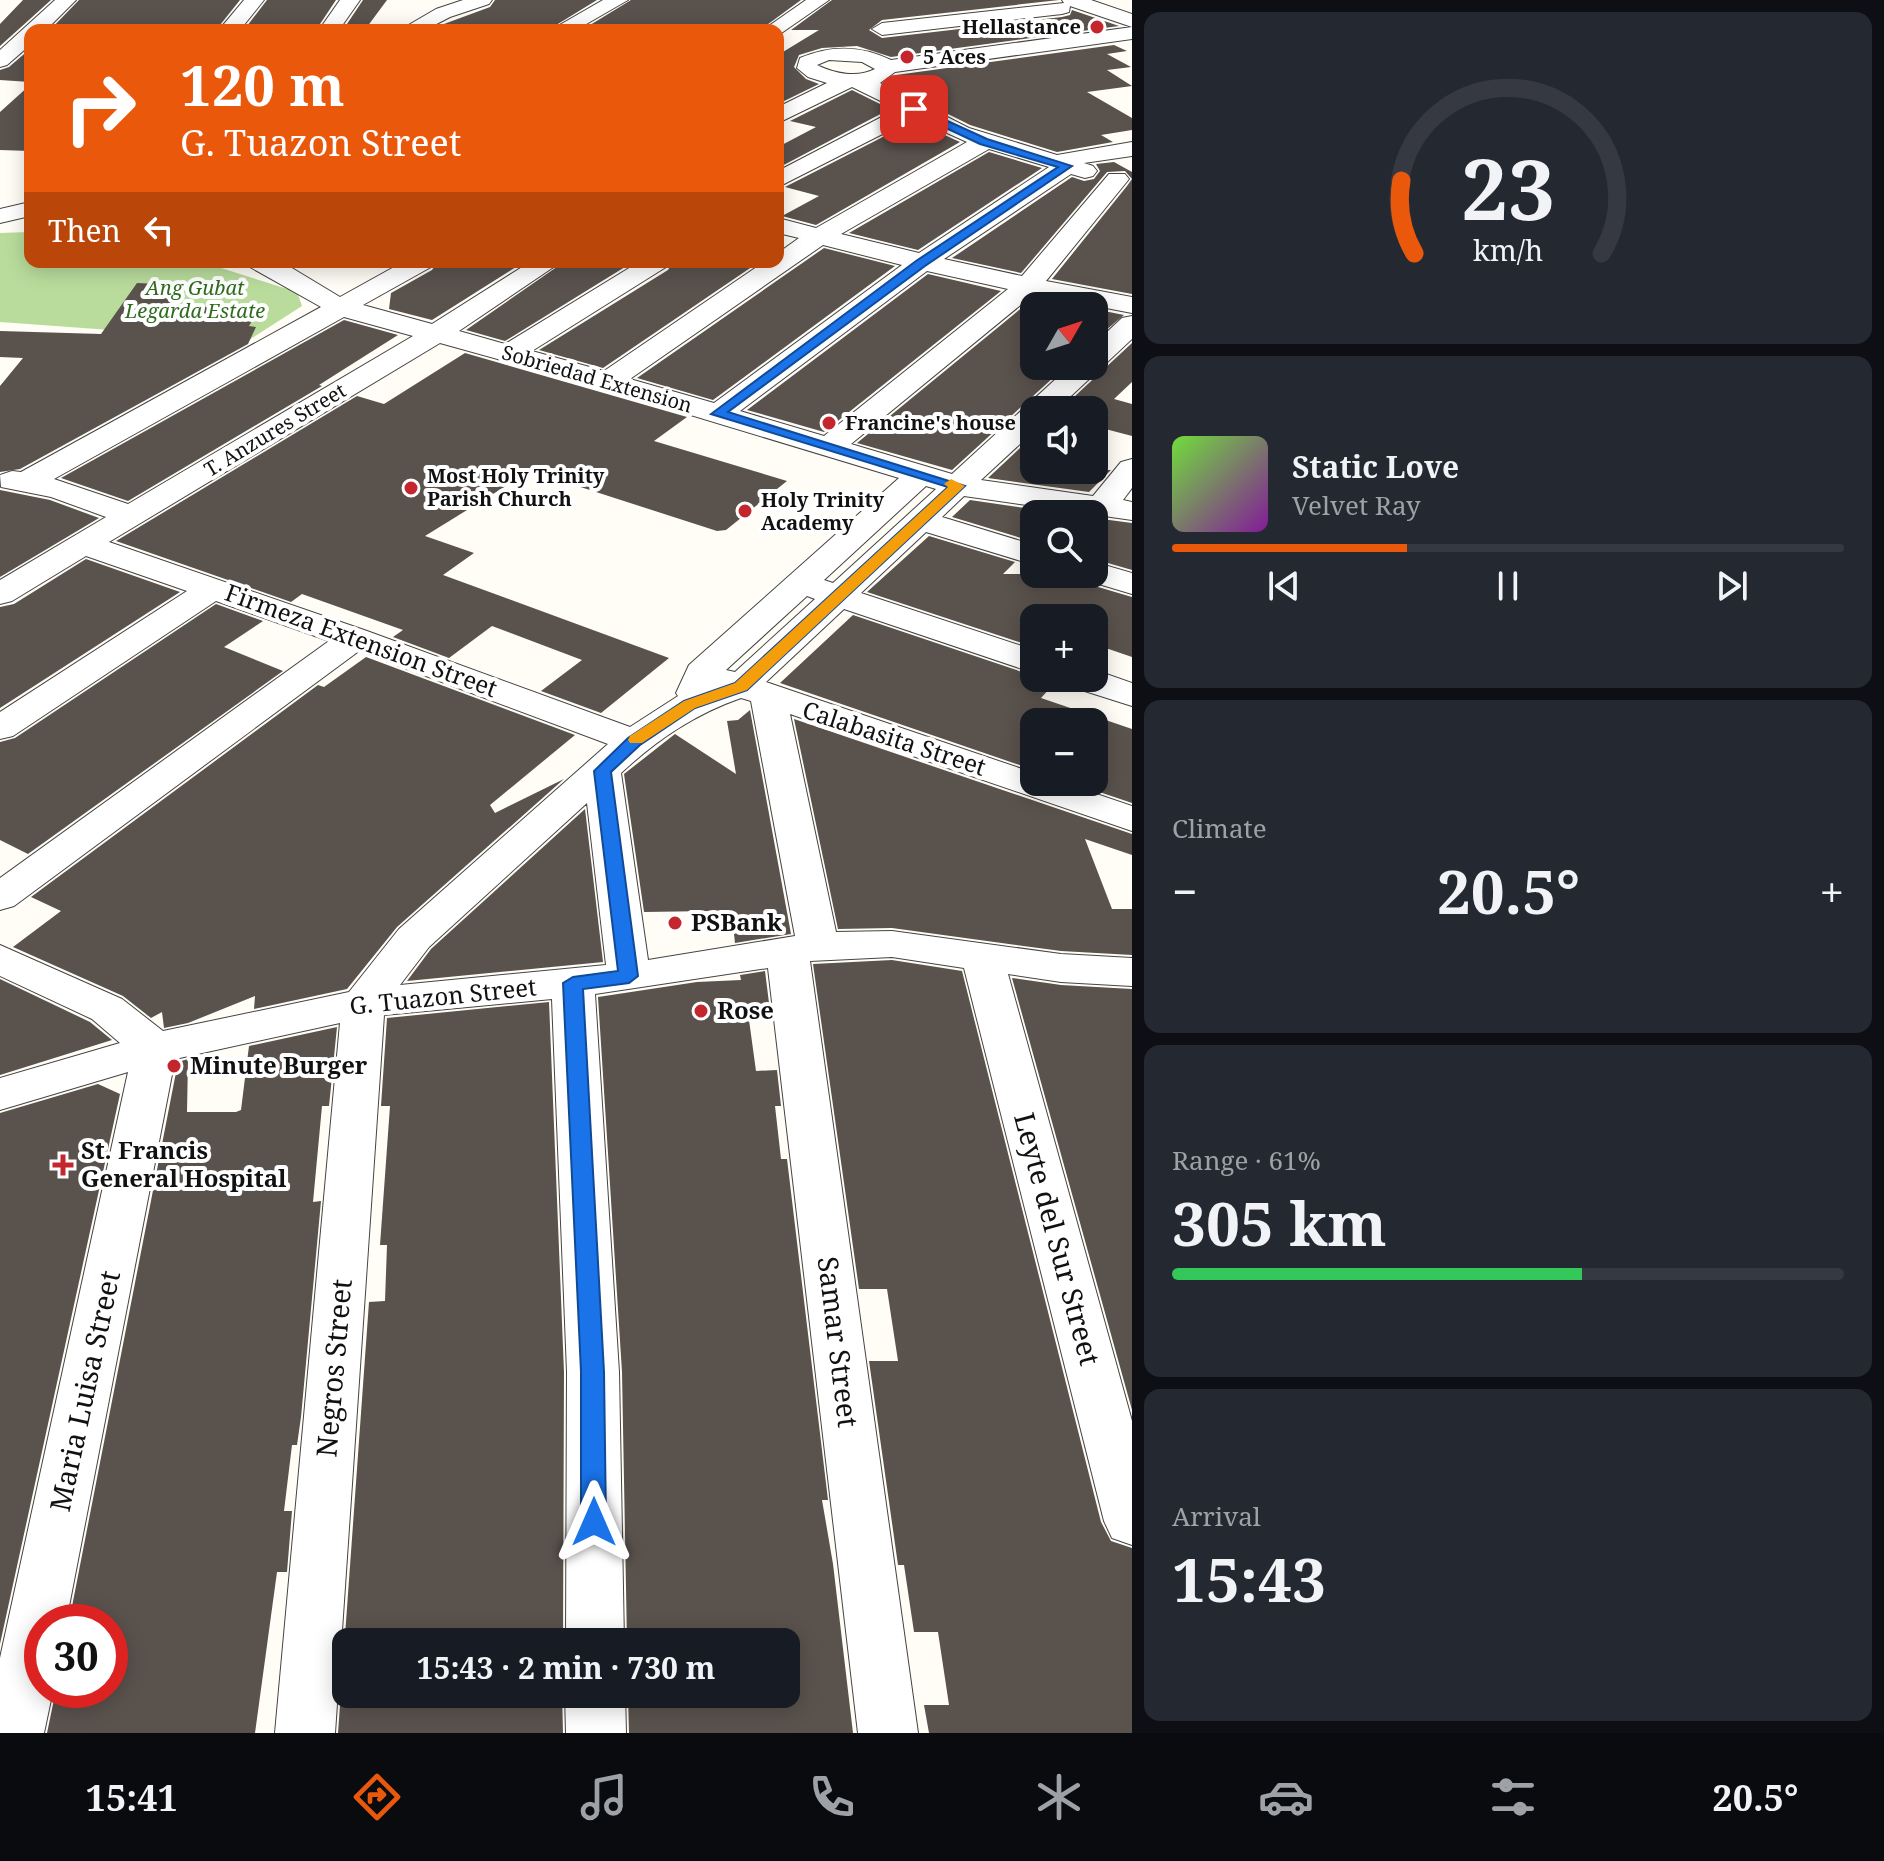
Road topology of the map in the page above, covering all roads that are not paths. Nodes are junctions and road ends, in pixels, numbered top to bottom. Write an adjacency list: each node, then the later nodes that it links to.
1 (66, 0): 12 (street)
2 (254, 0): 13 (street)
3 (350, 0): 14 (street)
4 (482, 0): 10 (street)
5 (618, 0): 16 (street)
6 (819, 0): 17 (street)
7 (1041, 0): 9 (street)
8 (1128, 0): 9 (street)
9 (1074, 4): 11 (street); 18 (street); 22 (street)
10 (447, 6): 15 (street)
11 (1132, 21)
12 (40, 24)
13 (234, 24)
14 (333, 24)
15 (419, 24)
16 (572, 24)
17 (782, 24)
18 (1132, 32): 25 (street)
19 (24, 40): 23 (street)
20 (786, 52): 21 (street)
21 (827, 54): 22 (street); 26 (street)
22 (854, 54): 25 (street)
23 (0, 62): 24 (street)
24 (24, 64)
25 (888, 67): 26 (street)
26 (845, 79): 27 (street); 28 (street); 29 (street)
27 (791, 83)
28 (914, 109): 30 (street); 33 (street)
29 (784, 113)
30 (984, 142): 32 (street); 38 (street)
31 (1132, 149): 32 (street)
32 (1058, 164): 34 (street); 40 (street)
33 (784, 177)
34 (1124, 180): 46 (street)
35 (24, 210): 36 (street)
36 (0, 216)
37 (784, 227): 38 (street)
38 (819, 236): 39 (street); 40 (street)
39 (784, 260)
40 (921, 263): 46 (street); 56 (street)
41 (275, 268): 48 (street, Sobriedad Extension)
42 (411, 268): 48 (street)
43 (539, 268): 50 (street, T. Anzures Street)
44 (647, 268): 52 (street)
45 (772, 268): 54 (street)
46 (1027, 287): 47 (street); 58 (street)
47 (1132, 305)
48 (339, 307): 50 (street, Sobriedad Extension); 61 (street)
49 (1132, 324): 51 (street)
50 (436, 334): 52 (street, Sobriedad Extension); 67 (street, T. Anzures Street)
51 (1108, 346)
52 (508, 354): 54 (street, Sobriedad Extension)
53 (1071, 380): 55 (street)
54 (608, 381): 56 (street, Sobriedad Extension)
55 (1054, 396)
56 (718, 414): 58 (street, Sobriedad Extension)
57 (1020, 428): 62 (street)
58 (828, 448): 60 (street, Sobriedad Extension)
59 (1132, 468): 64 (street)
60 (921, 475): 62 (street, Sobriedad Extension); 72 (street)
61 (14, 480): 67 (street)
62 (958, 486): 63 (street, Sobriedad Extension); 68 (street)
63 (1053, 500)
64 (1107, 500)
65 (1108, 508): 66 (street, Sobriedad Extension)
66 (1132, 511)
67 (131, 516): 69 (street, T. Anzures Street)
68 (922, 521): 70 (street); 76 (street)
69 (85, 545): 74 (street, Firmeza Extension Street); 75 (street, T. Anzures Street)
70 (1020, 551)
71 (1108, 576): 73 (street)
72 (800, 583): 76 (street); 80 (street)
73 (1132, 584)
74 (214, 588): 77 (street, Firmeza Extension Street); 83 (street)
75 (0, 594)
76 (839, 596): 78 (street); 81 (street)
77 (355, 638): 84 (street, Firmeza Extension Street); 87 (street)
78 (1020, 657)
79 (1108, 687): 82 (street)
80 (696, 688): 81 (street, Calabasita Street); 84 (street)
81 (754, 692): 86 (street, Calabasita Street); 88 (street, Samar Street)
82 (1132, 695)
83 (0, 728)
84 (634, 741): 85 (street)
85 (602, 771): 92 (street); 94 (street)
86 (1132, 819)
87 (0, 897)
88 (803, 948): 89 (street, G. Tuazon Street); 92 (street, G. Tuazon Street); 103 (street, Samar Street)
89 (982, 957): 91 (street, G. Tuazon Street); 97 (street, Leyte del Sur Street)
90 (0, 959): 95 (street)
91 (1132, 972)
92 (629, 976): 93 (street, G. Tuazon Street)
93 (573, 983): 94 (street, G. Tuazon Street); 98 (street)
94 (363, 1003): 95 (street, G. Tuazon Street); 101 (street, Negros Street)
95 (155, 1048): 96 (street, G. Tuazon Street); 100 (street, Maria Luisa Street)
96 (0, 1094)
97 (1132, 1521)
98 (595, 1628)
99 (595, 1708): 102 (street)
100 (14, 1733)
101 (305, 1733)
102 (596, 1733)
103 (888, 1733)

